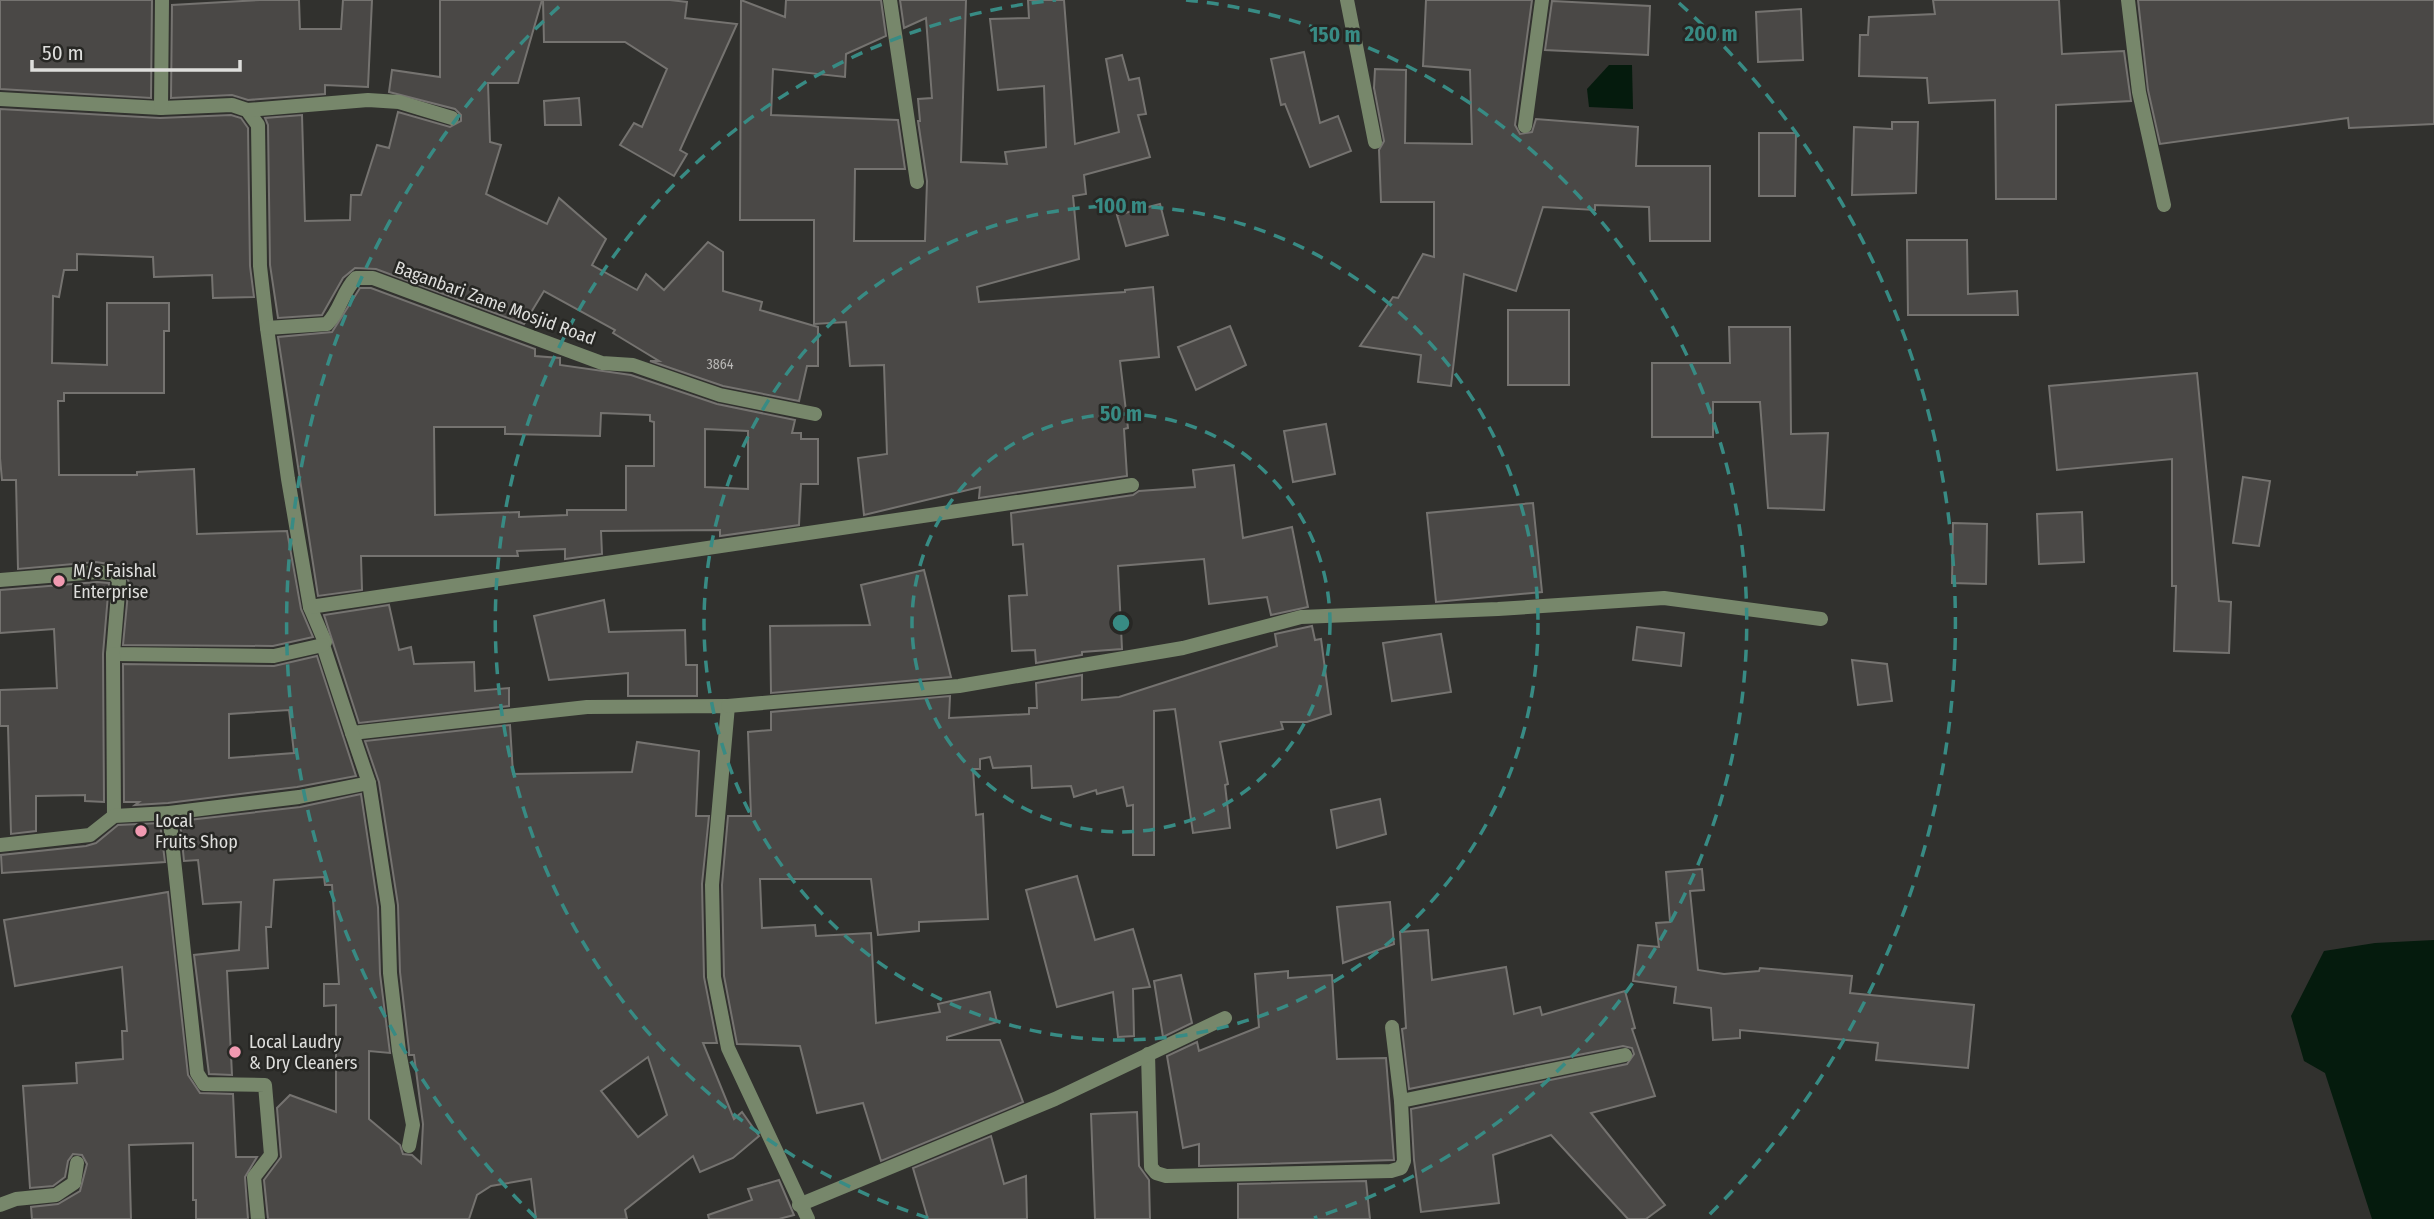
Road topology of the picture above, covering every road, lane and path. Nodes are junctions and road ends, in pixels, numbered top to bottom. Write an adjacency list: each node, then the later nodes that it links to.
1 (162, 0): 7 (street)
2 (890, 0): 12 (street)
3 (1347, 0): 11 (street)
4 (1542, 0): 10 (street)
5 (2128, 0): 13 (street)
6 (0, 99): 7 (street)
7 (161, 108): 8 (street)
8 (247, 110): 9 (street); 14 (street)
9 (452, 118)
10 (1525, 126)
11 (1375, 142)
12 (917, 181)
13 (2164, 205)
14 (267, 328): 15 (street, Baganbari Zame Mosjid Road); 18 (street)
15 (815, 414)
16 (1132, 485): 18 (street)
17 (0, 580): 21 (street)
18 (310, 607): 20 (street)
19 (1821, 619): 22 (street)
20 (323, 645): 21 (street); 23 (street)
21 (113, 654): 26 (street)
22 (728, 706): 23 (street); 36 (street)
23 (352, 733): 24 (street)
24 (369, 783): 25 (street); 33 (street)
25 (169, 813): 26 (street); 37 (street)
26 (114, 816): 27 (street)
27 (0, 845)
28 (1225, 1018): 30 (street)
29 (1392, 1027): 32 (street)
30 (1148, 1054): 32 (street); 36 (street)
31 (1625, 1055): 32 (street)
32 (1401, 1101)
33 (409, 1146)
34 (77, 1163): 35 (street)
35 (0, 1205)
36 (799, 1205): 38 (street)
37 (258, 1219)
38 (808, 1219)

